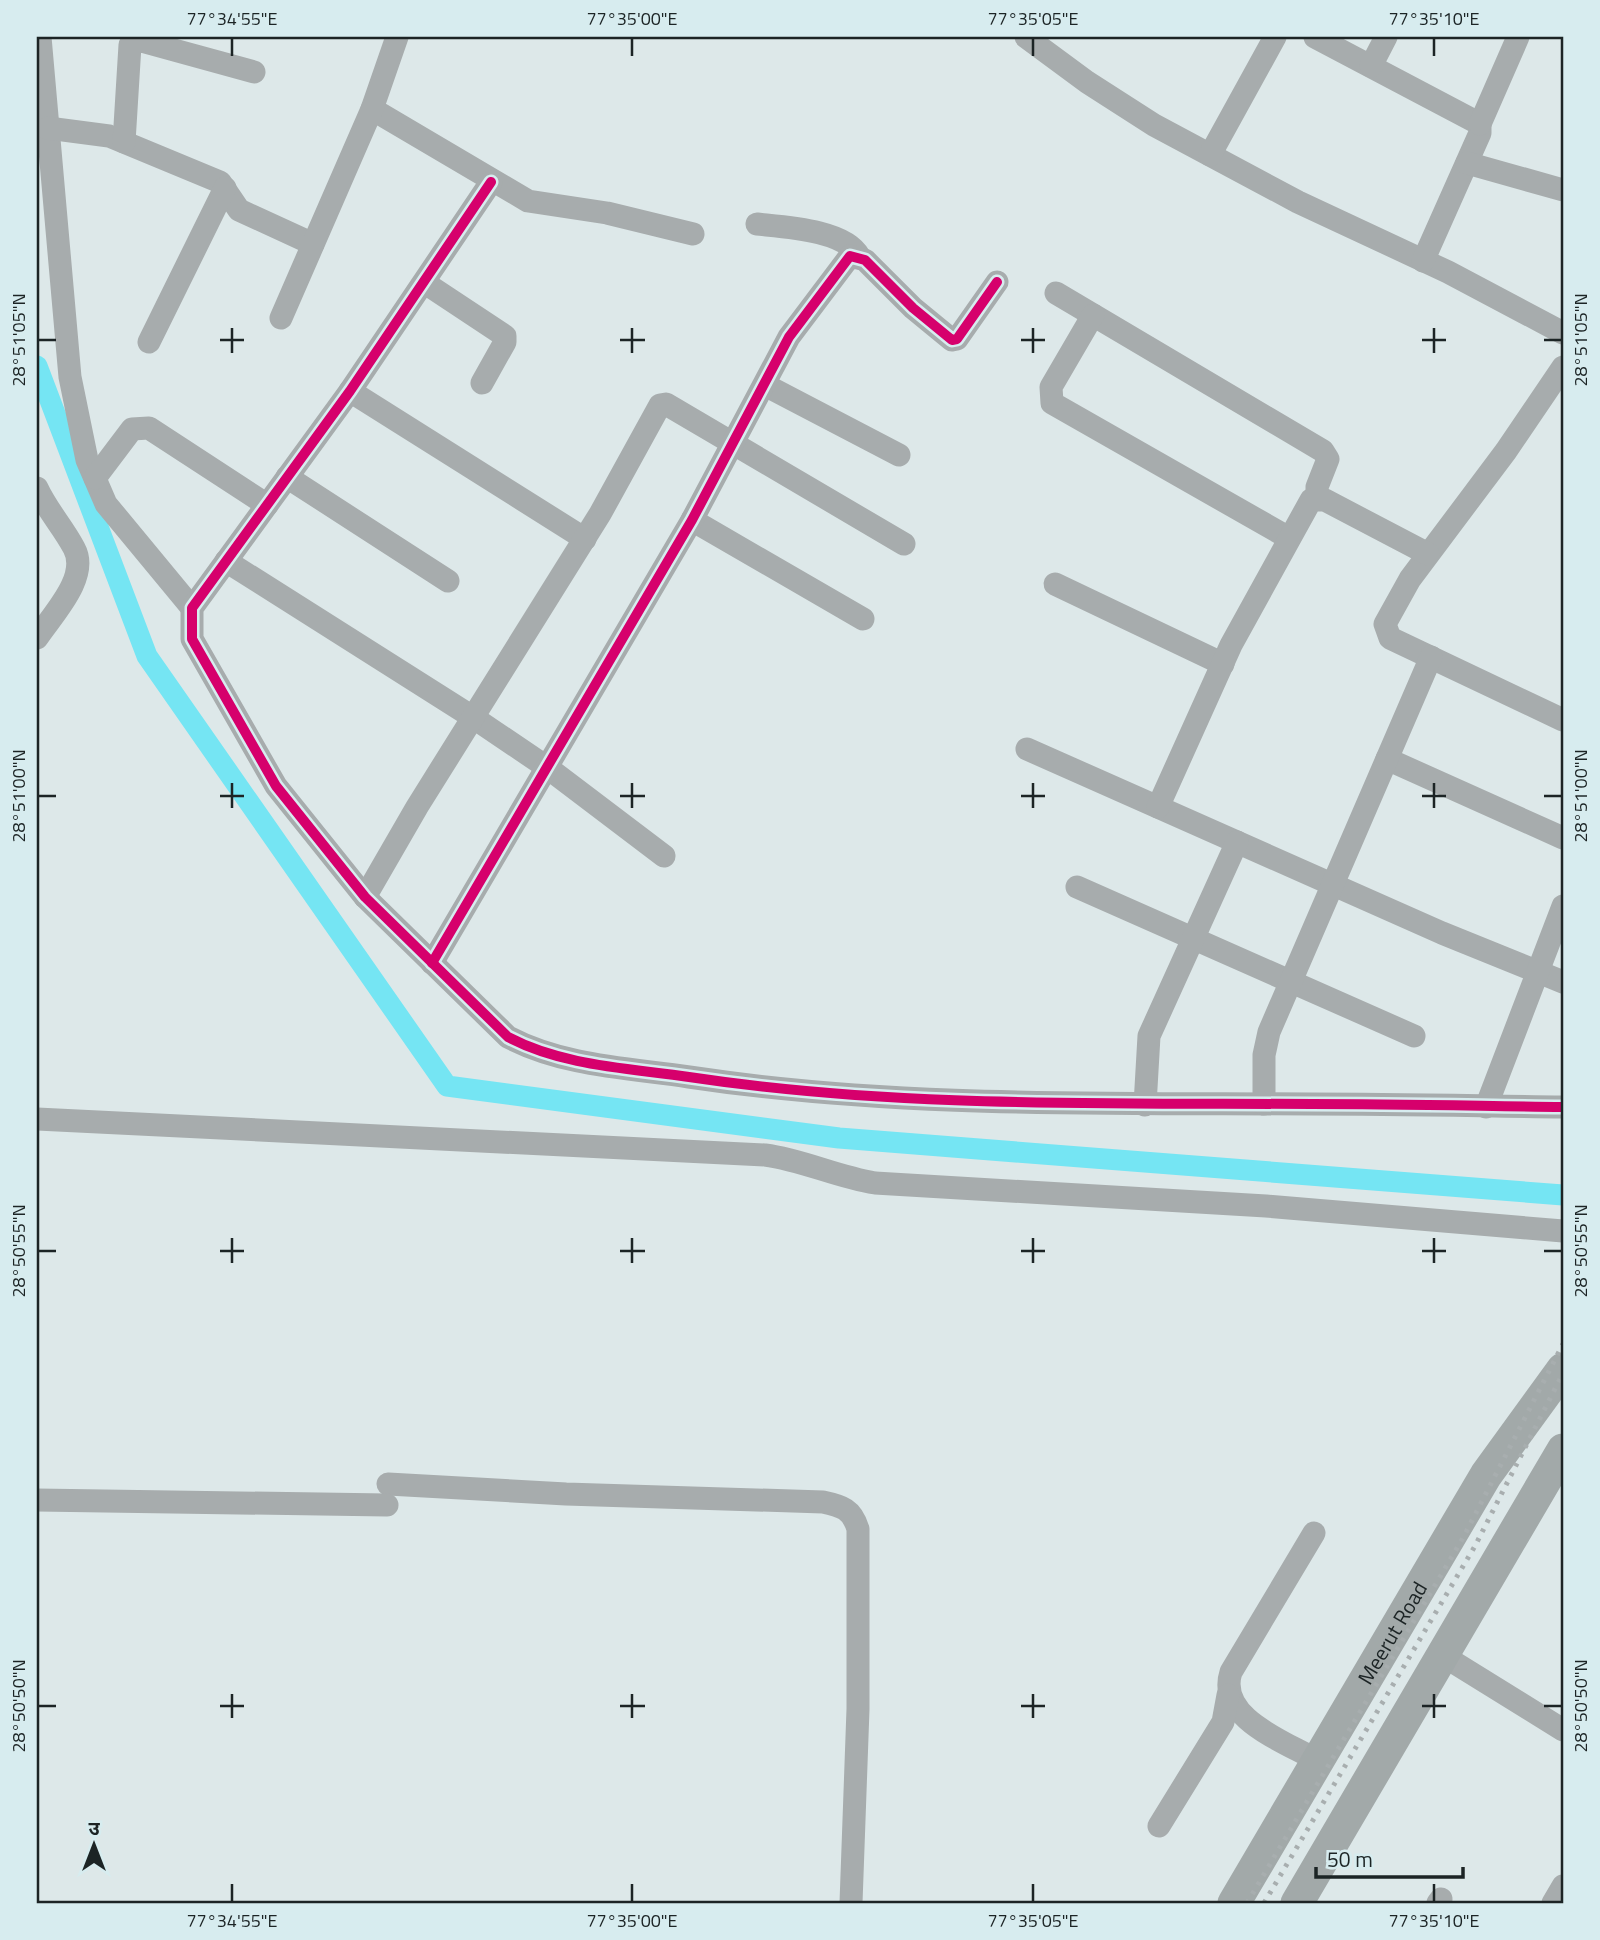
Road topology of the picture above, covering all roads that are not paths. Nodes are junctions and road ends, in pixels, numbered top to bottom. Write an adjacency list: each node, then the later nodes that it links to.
1 (40, 37): 12 (street)
2 (397, 37): 10 (street)
3 (1026, 37): 14 (street)
4 (1275, 37): 14 (street)
5 (1315, 37): 8 (street)
6 (1387, 37): 8 (street)
7 (1518, 37): 11 (street)
8 (1371, 65): 11 (street)
9 (254, 72): 13 (street)
10 (372, 109): 16 (street); 21 (street)
11 (1480, 124): 15 (street)
12 (48, 128): 13 (street); 38 (street)
13 (124, 142): 17 (street)
14 (1210, 155): 23 (street)
15 (1467, 163): 18 (street); 23 (street)
16 (491, 183): 20 (street); 25 (street)
17 (225, 188): 21 (street); 30 (street)
18 (1563, 190)
19 (757, 224): 22 (street)
20 (693, 234)
21 (313, 244): 28 (street)
22 (859, 256): 24 (street); 33 (street)
23 (1423, 261): 29 (street)
24 (997, 282)
25 (425, 283): 32 (street); 34 (street)
26 (1056, 293): 27 (street)
27 (1093, 315): 40 (street); 43 (street)
28 (281, 318)
29 (1563, 333)
30 (149, 342)
31 (1563, 367): 46 (street)
32 (482, 383)
33 (765, 385): 35 (street); 36 (street)
34 (350, 391): 37 (street); 44 (street)
35 (734, 445): 42 (street); 44 (street); 45 (street)
36 (899, 455)
37 (287, 477): 41 (street); 48 (street)
38 (95, 478): 41 (street); 50 (street)
39 (37, 488): 52 (street)
40 (1317, 499): 43 (street); 46 (street)
41 (267, 505): 47 (street)
42 (692, 520): 51 (street); 59 (street)
43 (1289, 538): 54 (street)
44 (585, 539): 55 (street)
45 (904, 544)
46 (1428, 554): 53 (street)
47 (226, 561): 50 (street); 55 (street)
48 (448, 581)
49 (1055, 584): 54 (street)
50 (191, 608): 66 (street)
51 (863, 619)
52 (37, 638)
53 (1431, 657): 56 (street); 58 (street)
54 (1223, 663): 60 (street)
55 (474, 718): 59 (street); 66 (street)
56 (1563, 720)
57 (1027, 749): 60 (street)
58 (1387, 759): 61 (street); 64 (street)
59 (548, 768): 63 (street); 69 (street)
60 (1158, 807): 62 (street)
61 (1563, 838)
62 (1237, 842): 64 (street); 68 (street)
63 (664, 856)
64 (1332, 884): 70 (street); 72 (street)
65 (1077, 887): 68 (street)
66 (365, 897): 69 (street)
67 (1563, 906): 70 (street)
68 (1192, 940): 72 (street); 75 (street)
69 (432, 963): 75 (street)
70 (1536, 971): 71 (street); 76 (street)
71 (1563, 982)
72 (1290, 983): 73 (street); 74 (street)
73 (1414, 1036)
74 (1264, 1104): 75 (street); 76 (street)
75 (1145, 1105)
76 (1486, 1107): 77 (street)
77 (1563, 1107)
78 (37, 1119): 79 (street)
79 (1563, 1231)
80 (1563, 1369): 87 (highway, Meerut Road)
81 (1563, 1450): 84 (highway)
82 (37, 1500): 90 (street)
83 (1314, 1533): 85 (street)
84 (1442, 1655): 86 (street); 92 (highway)
85 (1228, 1695): 87 (street); 88 (street)
86 (1563, 1730)
87 (1318, 1761): 91 (highway, Meerut Road)
88 (1159, 1826)
89 (1563, 1886): 93 (street)
90 (851, 1903)
91 (1234, 1903)
92 (1297, 1903)
93 (1553, 1903)

